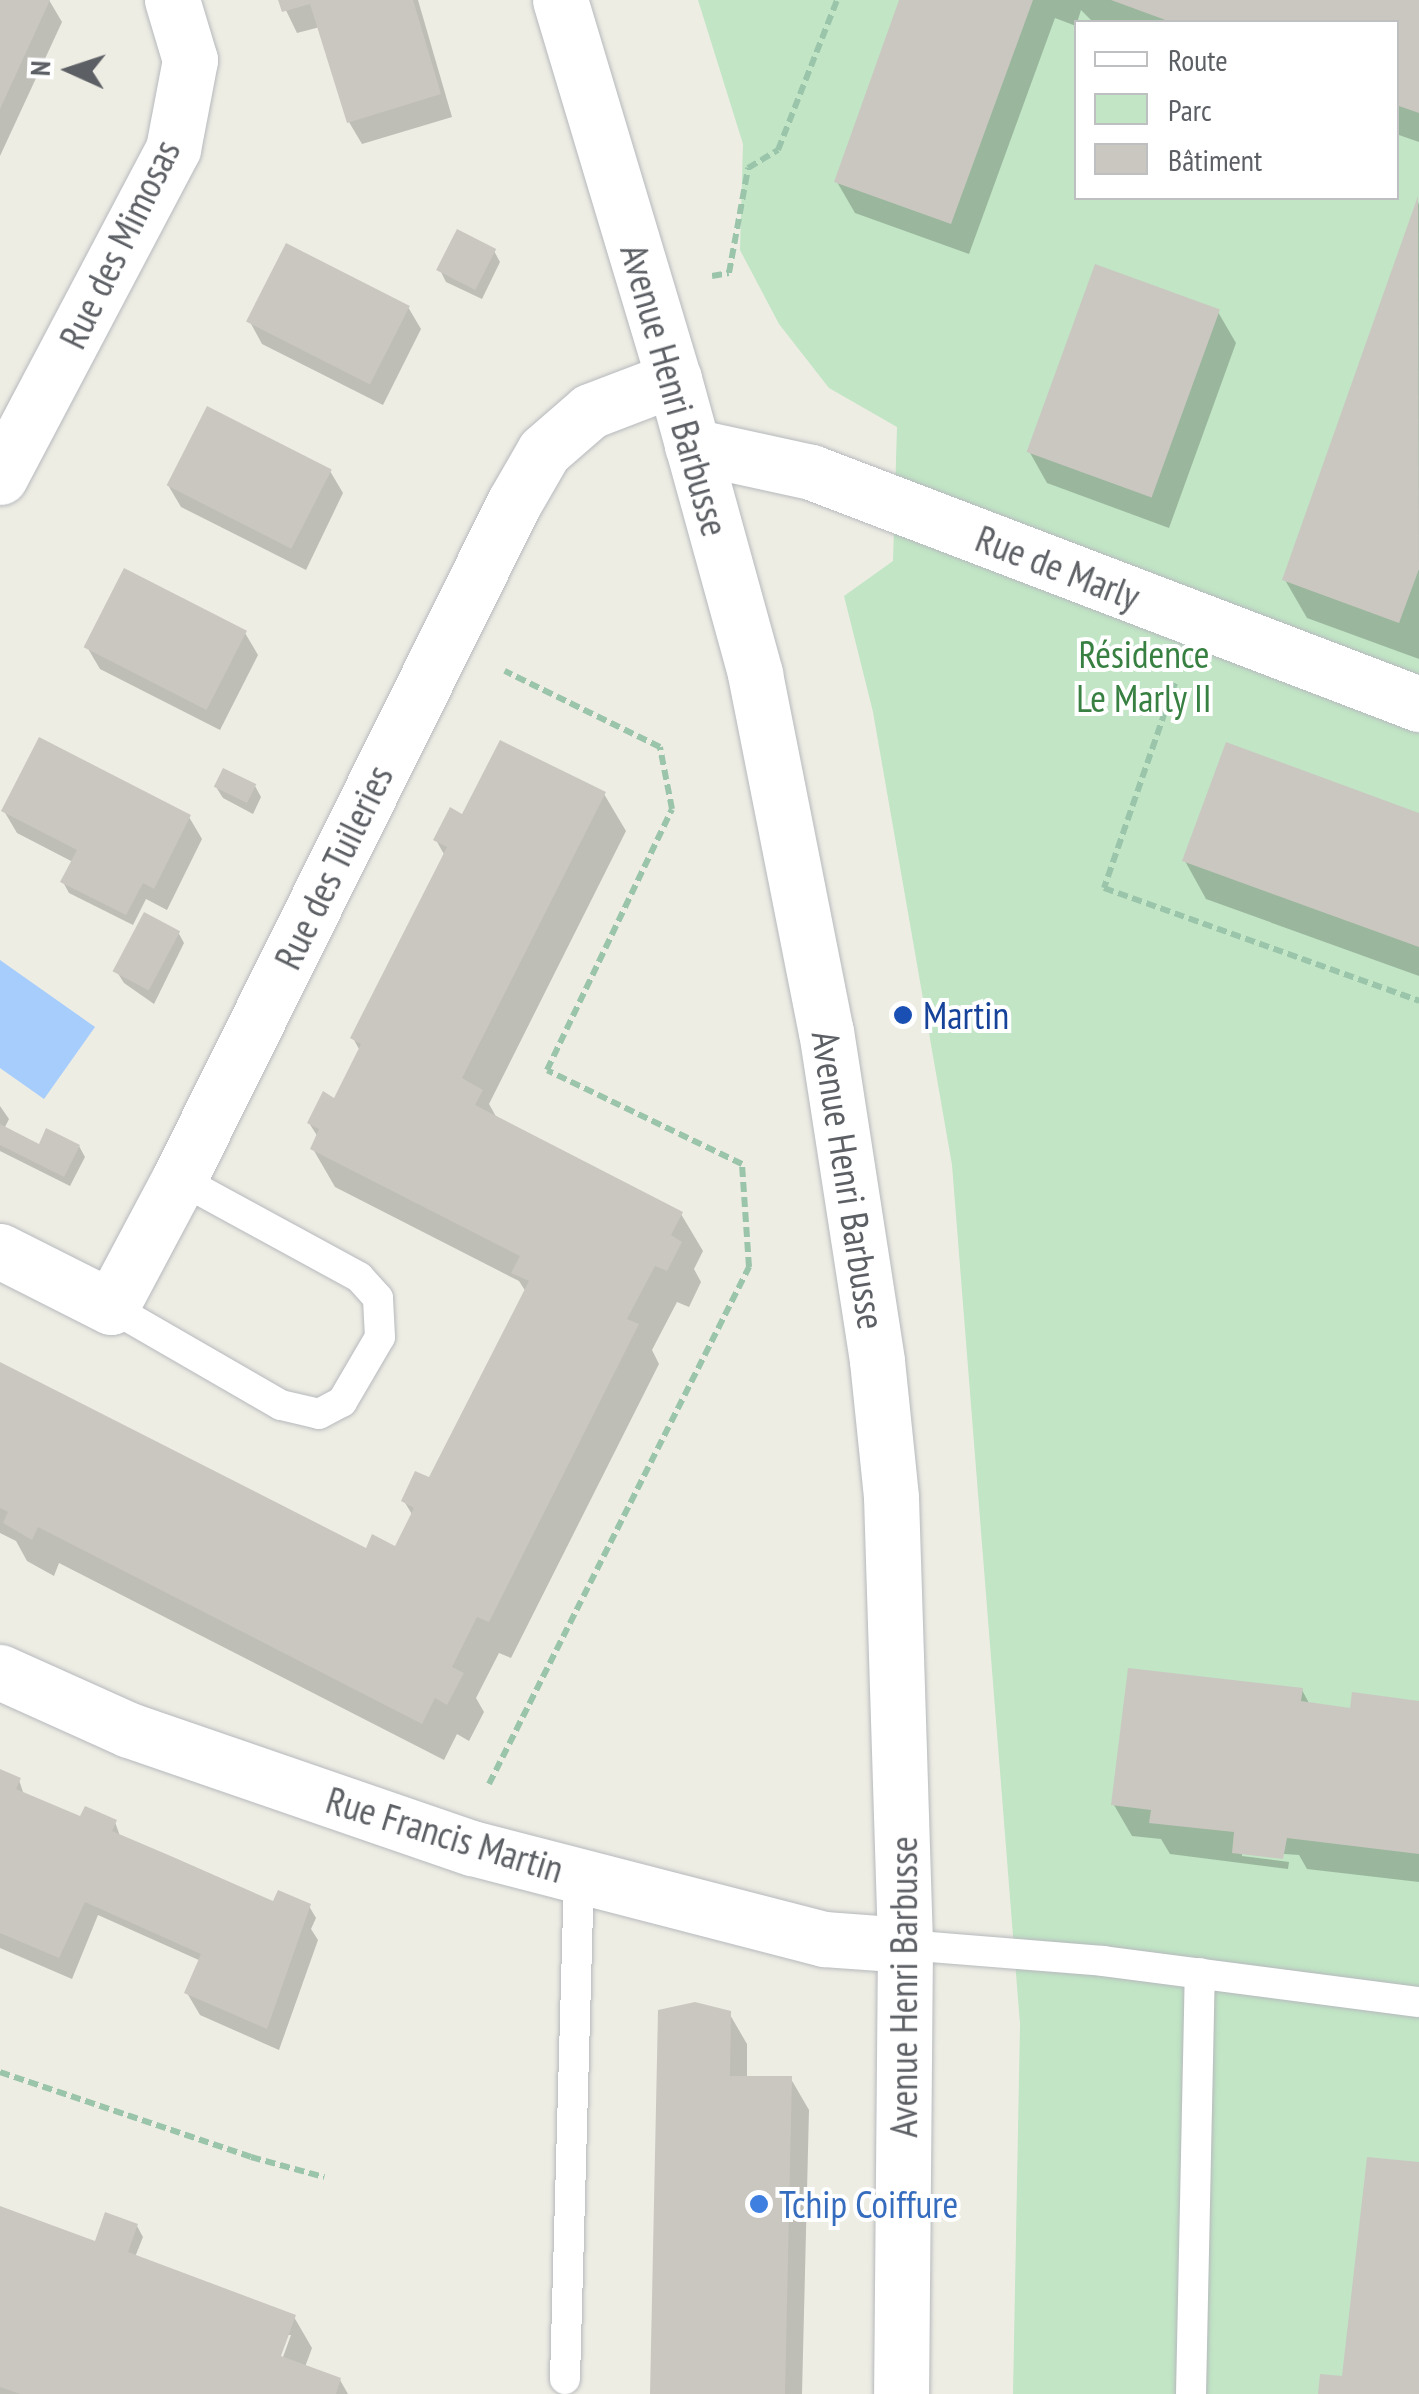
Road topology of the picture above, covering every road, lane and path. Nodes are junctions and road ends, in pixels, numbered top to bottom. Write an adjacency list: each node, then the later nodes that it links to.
1 (172, 0): 7 (street, Rue des Mimosas)
2 (560, 0): 4 (street, Avenue Henri Barbusse)
3 (837, 0): 4 (path)
4 (647, 288): 5 (street, Avenue Henri Barbusse)
5 (674, 380): 6 (street, Avenue Henri Barbusse); 9 (street, Rue des Tuileries)
6 (692, 446): 8 (street, Rue de Marly); 18 (street, Avenue Henri Barbusse)
7 (6, 450)
8 (1197, 621): 10 (street, Rue de Marly); 11 (path)
9 (444, 641): 12 (street, Rue des Tuileries); 16 (path)
10 (1419, 704)
11 (1419, 1002)
12 (179, 1179): 14 (street, Rue des Tuileries); 14 (lane)
13 (0, 1252): 14 (street)
14 (111, 1307)
15 (0, 1672): 16 (street, Rue Francis Martin)
16 (472, 1848): 17 (street, Rue Francis Martin)
17 (579, 1876): 18 (street, Rue Francis Martin); 23 (lane)
18 (905, 1944): 19 (lane); 24 (street, Avenue Henri Barbusse)
19 (1200, 1974): 20 (lane); 25 (lane)
20 (1419, 2002)
21 (0, 2072): 22 (path)
22 (324, 2177)
23 (565, 2380)
24 (901, 2394)
25 (1191, 2394)

